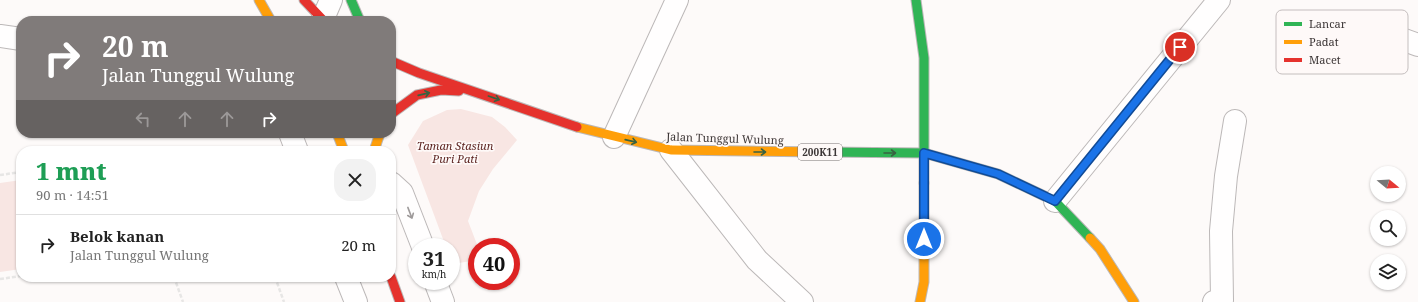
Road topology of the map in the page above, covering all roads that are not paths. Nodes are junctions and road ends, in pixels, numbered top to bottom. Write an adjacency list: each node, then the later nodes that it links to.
1 (258, 0): 8 (street); 9 (main road)
2 (331, 0): 11 (street)
3 (351, 0): 12 (main road)
4 (677, 0): 23 (street)
5 (916, 0): 25 (main road)
6 (1219, 0): 27 (street)
7 (299, 2): 10 (main road)
8 (259, 16)
9 (268, 16)
10 (317, 16)
11 (325, 16)
12 (358, 16)
13 (0, 36): 14 (street)
14 (16, 38)
15 (1408, 41): 16 (street)
16 (1418, 45)
17 (396, 57): 19 (main road)
18 (396, 63): 19 (main road)
19 (419, 73): 20 (main road, Jalan Tunggul Wulung / 200K11)
20 (475, 91): 21 (main road, one-way to 20); 23 (main road, Jalan Tunggul Wulung / 200K11, one-way to 23)
21 (396, 110)
22 (1235, 121): 32 (street)
23 (614, 137): 24 (main road, Jalan Tunggul Wulung / 200K11, one-way to 24)
24 (671, 150): 25 (main road, Jalan Tunggul Wulung / 200K11, one-way to 25); 36 (street)
25 (924, 153): 27 (main road, Jalan Tunggul Wulung / 200K11); 37 (main road)
26 (396, 188): 28 (street, one-way to 28)
27 (1055, 201): 38 (main road, Jalan Tunggul Wulung / 200K11)
28 (420, 238)
29 (348, 282): 33 (street)
30 (393, 282): 34 (main road)
31 (438, 290): 35 (street)
32 (1219, 301)
33 (356, 302)
34 (400, 302)
35 (443, 302)
36 (802, 302)
37 (920, 302)
38 (1134, 302)

